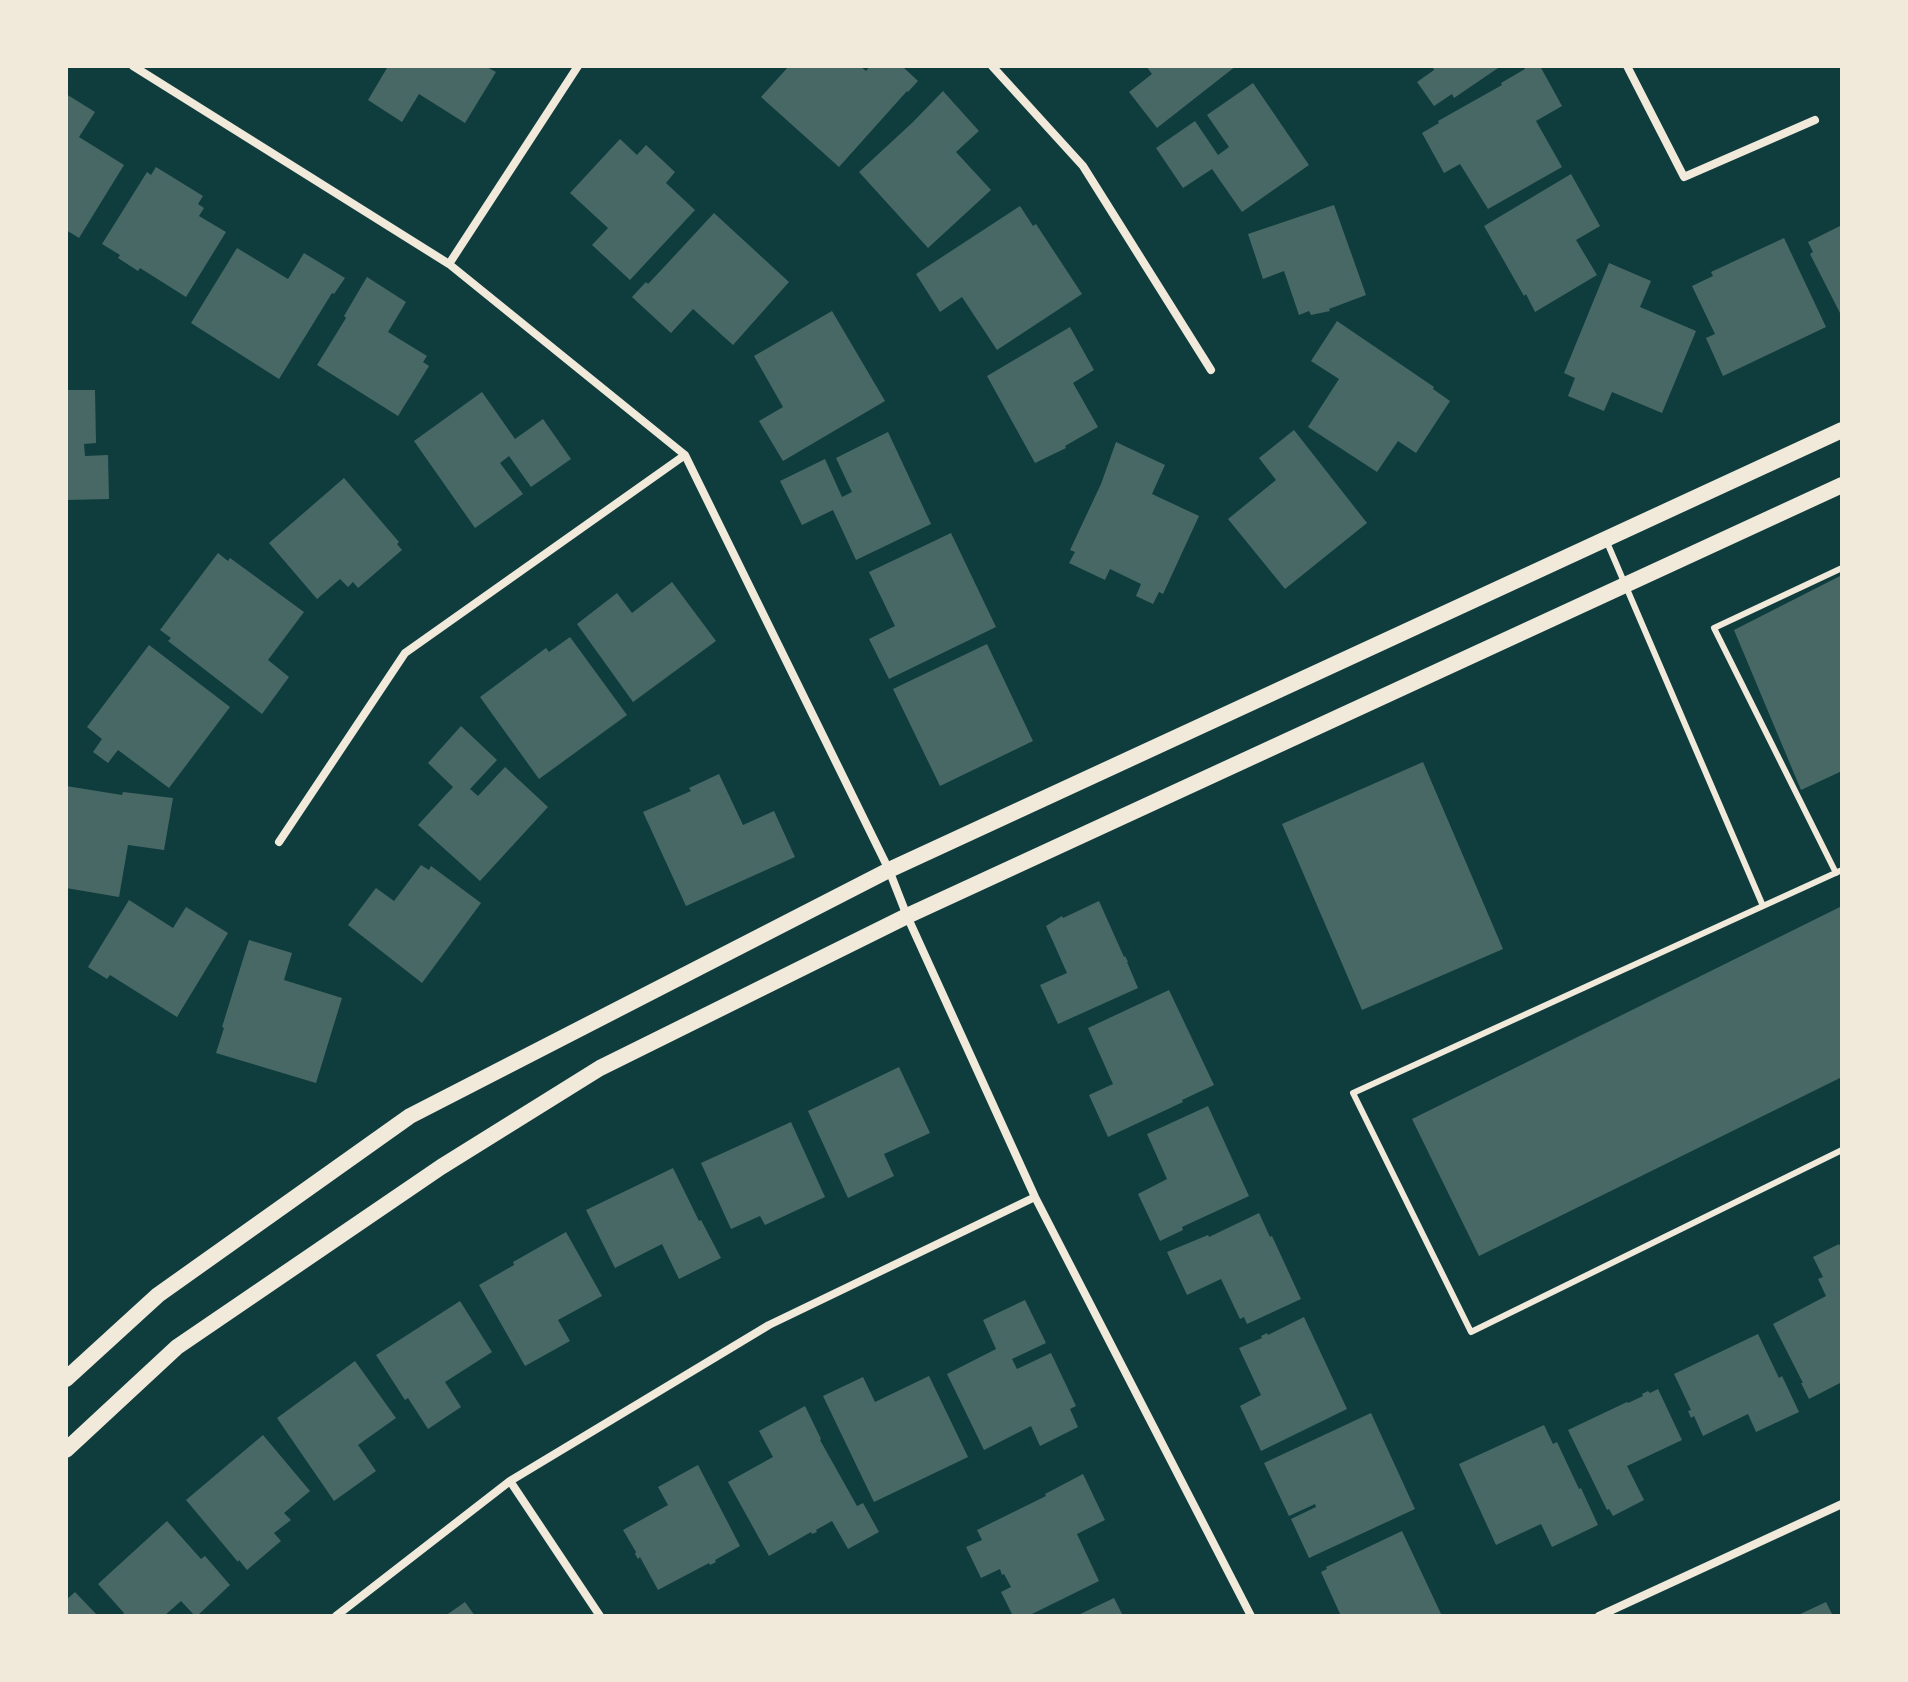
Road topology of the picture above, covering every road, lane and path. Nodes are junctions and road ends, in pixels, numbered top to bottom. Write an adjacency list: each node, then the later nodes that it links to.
1 (133, 66): 6 (street)
2 (578, 66): 6 (street)
3 (992, 66): 7 (street)
4 (1627, 66): 5 (street)
5 (1815, 120)
6 (449, 264): 9 (street)
7 (1211, 370)
8 (1842, 430): 11 (main road)
9 (685, 455): 14 (street); 15 (street)
10 (1842, 485): 13 (main road)
11 (1606, 540): 13 (lane); 15 (main road)
12 (1842, 568): 16 (lane)
13 (1625, 584): 17 (lane); 18 (main road)
14 (279, 842)
15 (889, 870): 18 (street); 21 (main road)
16 (1839, 871): 17 (lane)
17 (1763, 906): 19 (lane)
18 (907, 916): 20 (street); 22 (main road)
19 (1842, 1150)
20 (1035, 1197): 23 (street); 27 (street)
21 (66, 1379)
22 (66, 1450)
23 (510, 1481): 25 (street); 26 (street)
24 (1842, 1504): 28 (street)
25 (336, 1616)
26 (600, 1616)
27 (1251, 1616)
28 (1599, 1616)

